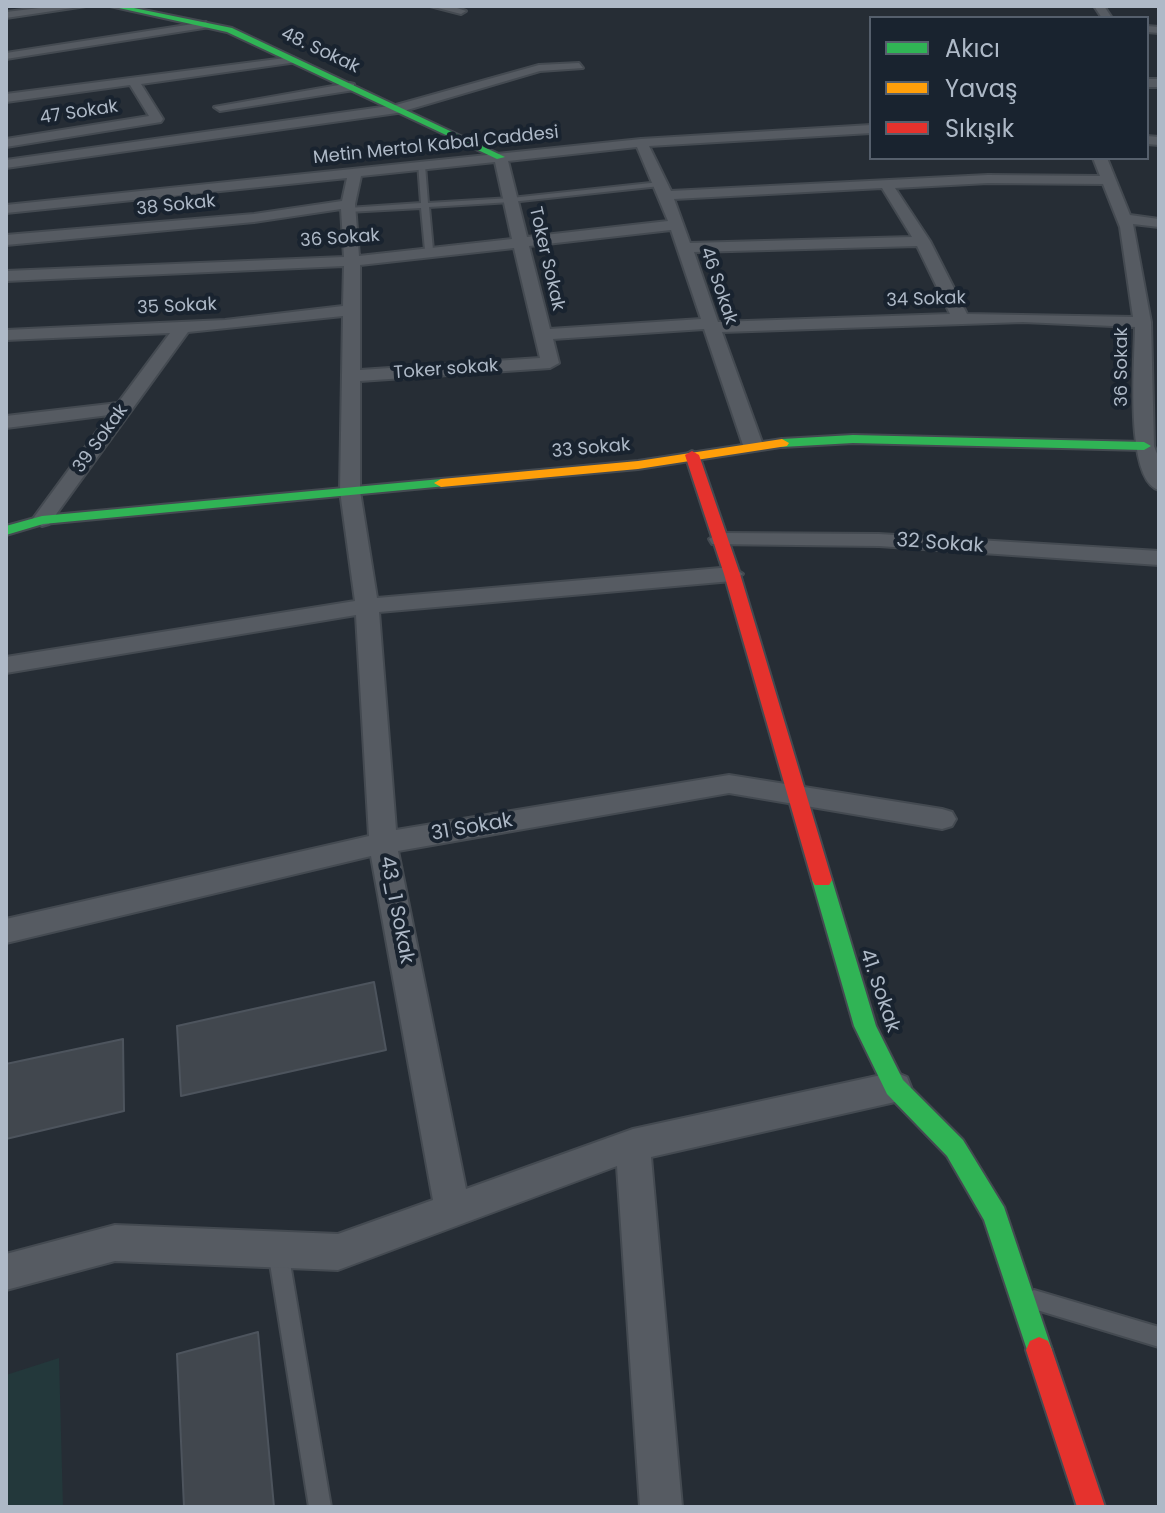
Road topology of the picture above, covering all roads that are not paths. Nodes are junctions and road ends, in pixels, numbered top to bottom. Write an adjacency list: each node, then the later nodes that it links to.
1 (81, 6): 5 (street)
2 (114, 6): 6 (street, 48. Sokak)
3 (435, 6): 4 (street)
4 (461, 11)
5 (6, 15)
6 (206, 25): 7 (street); 8 (street, 48. Sokak)
7 (6, 56)
8 (293, 60): 10 (street); 11 (street, 48. Sokak)
9 (579, 66): 14 (street)
10 (134, 82): 12 (street); 16 (street, 47 Sokak)
11 (350, 87): 13 (street); 14 (street, 48. Sokak)
12 (6, 98)
13 (220, 107)
14 (397, 109): 18 (street, 48. Sokak); 20 (street)
15 (869, 129): 17 (street, Metin Mertol Kabal Caddesi)
16 (6, 143)
17 (641, 143): 18 (street, Metin Mertol Kabal Caddesi); 25 (street, 46 Sokak)
18 (500, 157): 21 (street, Metin Mertol Kabal Caddesi); 26 (street, Toker Sokak)
19 (1101, 160): 23 (street, 36 Sokak)
20 (6, 164)
21 (421, 165): 22 (street, Metin Mertol Kabal Caddesi); 27 (lane)
22 (355, 174): 28 (street, 43_1 Sokak); 29 (street, Metin Mertol Kabal Caddesi)
23 (1109, 180): 24 (street); 30 (street, 36 Sokak)
24 (886, 184): 25 (street); 35 (street)
25 (663, 189): 26 (lane); 32 (street, 46 Sokak)
26 (511, 200): 27 (lane); 34 (street, Toker Sokak)
27 (424, 203): 28 (lane); 37 (lane)
28 (348, 207): 33 (street, 38 Sokak); 38 (street, 43_1 Sokak)
29 (6, 209)
30 (1124, 219): 31 (street); 42 (street, 36 Sokak)
31 (1159, 223)
32 (676, 225): 34 (street, 36 Sokak); 36 (street, 46 Sokak)
33 (6, 240)
34 (520, 240): 37 (street, 36 Sokak); 46 (street, Toker Sokak)
35 (922, 241): 36 (street); 41 (street)
36 (684, 248): 43 (street, 46 Sokak)
37 (429, 250): 38 (street, 36 Sokak)
38 (352, 261): 39 (street, 36 Sokak); 40 (street, 43_1 Sokak)
39 (6, 276)
40 (350, 310): 44 (street, 35 Sokak); 48 (street, 43_1 Sokak)
41 (961, 319): 42 (street, 34 Sokak); 43 (street, 34 Sokak)
42 (1143, 322): 52 (street, 36 Sokak)
43 (710, 325): 46 (street, 34 Sokak); 51 (street, 46 Sokak)
44 (182, 328): 45 (street, 35 Sokak); 49 (street, 39 Sokak)
45 (6, 335)
46 (544, 335): 47 (street, Toker Sokak)
47 (543, 364): 48 (street, Toker sokak)
48 (350, 376): 55 (street, 43_1 Sokak)
49 (123, 408): 50 (street); 56 (street, 39 Sokak)
50 (6, 422)
51 (753, 445): 52 (street, 33 Sokak); 53 (street, 33 Sokak)
52 (1144, 446): 54 (street, 36 Sokak)
53 (692, 455): 55 (street, 33 Sokak); 58 (street, 41. Sokak)
54 (1159, 484)
55 (350, 491): 56 (street, 33 Sokak); 61 (street, 43_1 Sokak)
56 (42, 520): 57 (street)
57 (6, 531)
58 (720, 539): 59 (street, 32 Sokak); 60 (street, 41. Sokak)
59 (1159, 558)
60 (732, 574): 61 (street); 63 (street, 41. Sokak)
61 (367, 606): 62 (street); 65 (street, 43_1 Sokak)
62 (6, 665)
63 (795, 792): 64 (street, 31 Sokak); 65 (street, 31 Sokak); 67 (street, 41. Sokak)
64 (942, 819)
65 (383, 843): 66 (street, 31 Sokak); 69 (street, 43_1 Sokak)
66 (6, 931)
67 (895, 1087): 68 (street); 72 (street, 41. Sokak)
68 (633, 1145): 69 (street); 75 (street)
69 (453, 1210): 70 (street)
70 (278, 1250): 71 (street); 74 (lane)
71 (6, 1272)
72 (1022, 1296): 73 (lane); 76 (street, 41. Sokak)
73 (1159, 1337)
74 (320, 1507)
75 (661, 1507)
76 (1091, 1507)

